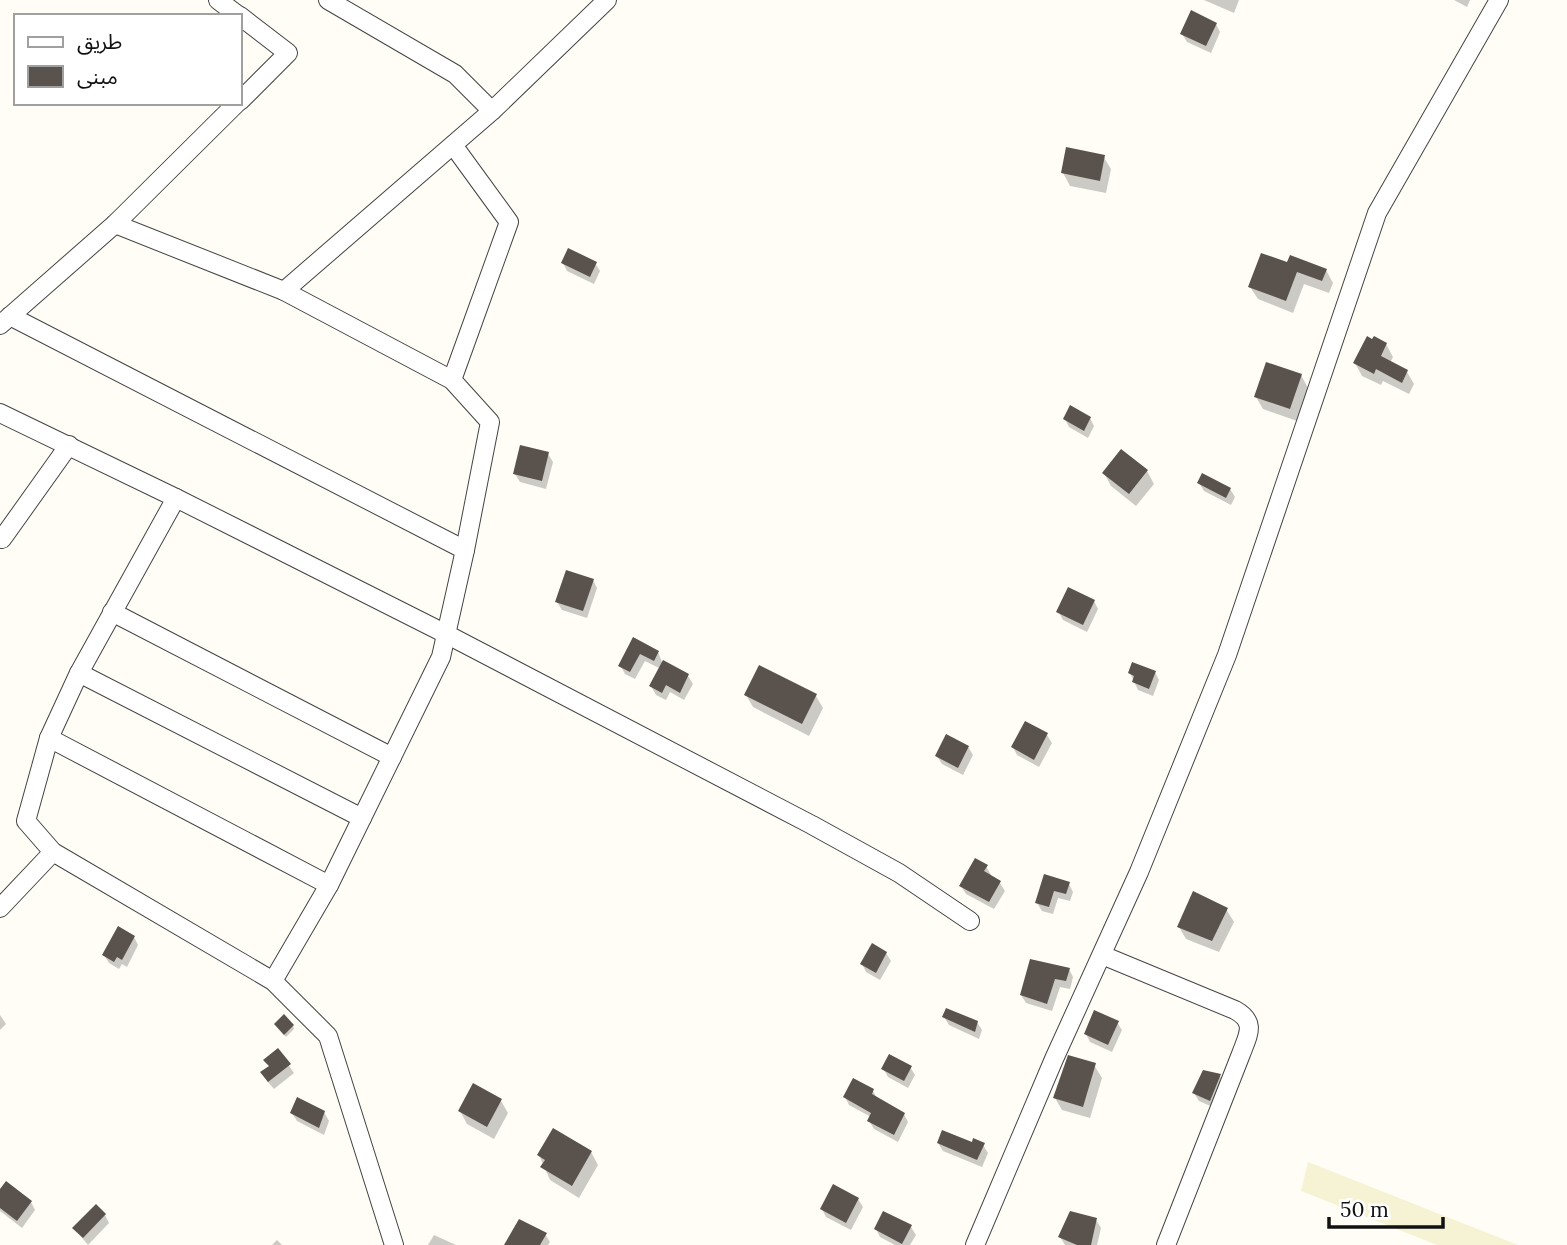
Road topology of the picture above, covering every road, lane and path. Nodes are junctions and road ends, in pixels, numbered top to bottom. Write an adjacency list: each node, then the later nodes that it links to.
1 (218, 0): 5 (street)
2 (607, 0): 9 (street)
3 (1499, 0): 30 (street)
4 (328, 1): 9 (street)
5 (236, 14)
6 (242, 18): 7 (street)
7 (242, 99)
8 (236, 105): 11 (street)
9 (492, 111): 10 (street)
10 (453, 145): 12 (street); 14 (street)
11 (115, 224): 12 (street); 13 (street)
12 (284, 291): 14 (street)
13 (5, 321): 19 (street)
14 (452, 380): 19 (street)
15 (0, 413): 16 (street)
16 (69, 445): 17 (street); 18 (street)
17 (176, 498): 20 (street); 21 (street)
18 (2, 539)
19 (465, 550): 21 (street)
20 (112, 612): 22 (street); 24 (street)
21 (446, 634): 24 (street); 29 (street)
22 (79, 673): 23 (street); 25 (street)
23 (49, 738): 26 (street); 27 (street)
24 (392, 757): 25 (street)
25 (362, 818): 27 (street)
26 (53, 852): 28 (street); 31 (street)
27 (329, 885): 31 (street)
28 (0, 908)
29 (970, 921)
30 (1102, 955): 35 (street); 36 (street)
31 (273, 981): 32 (street)
32 (388, 1226): 33 (street); 34 (street)
33 (376, 1245)
34 (394, 1245)
35 (975, 1245)
36 (1166, 1245)

